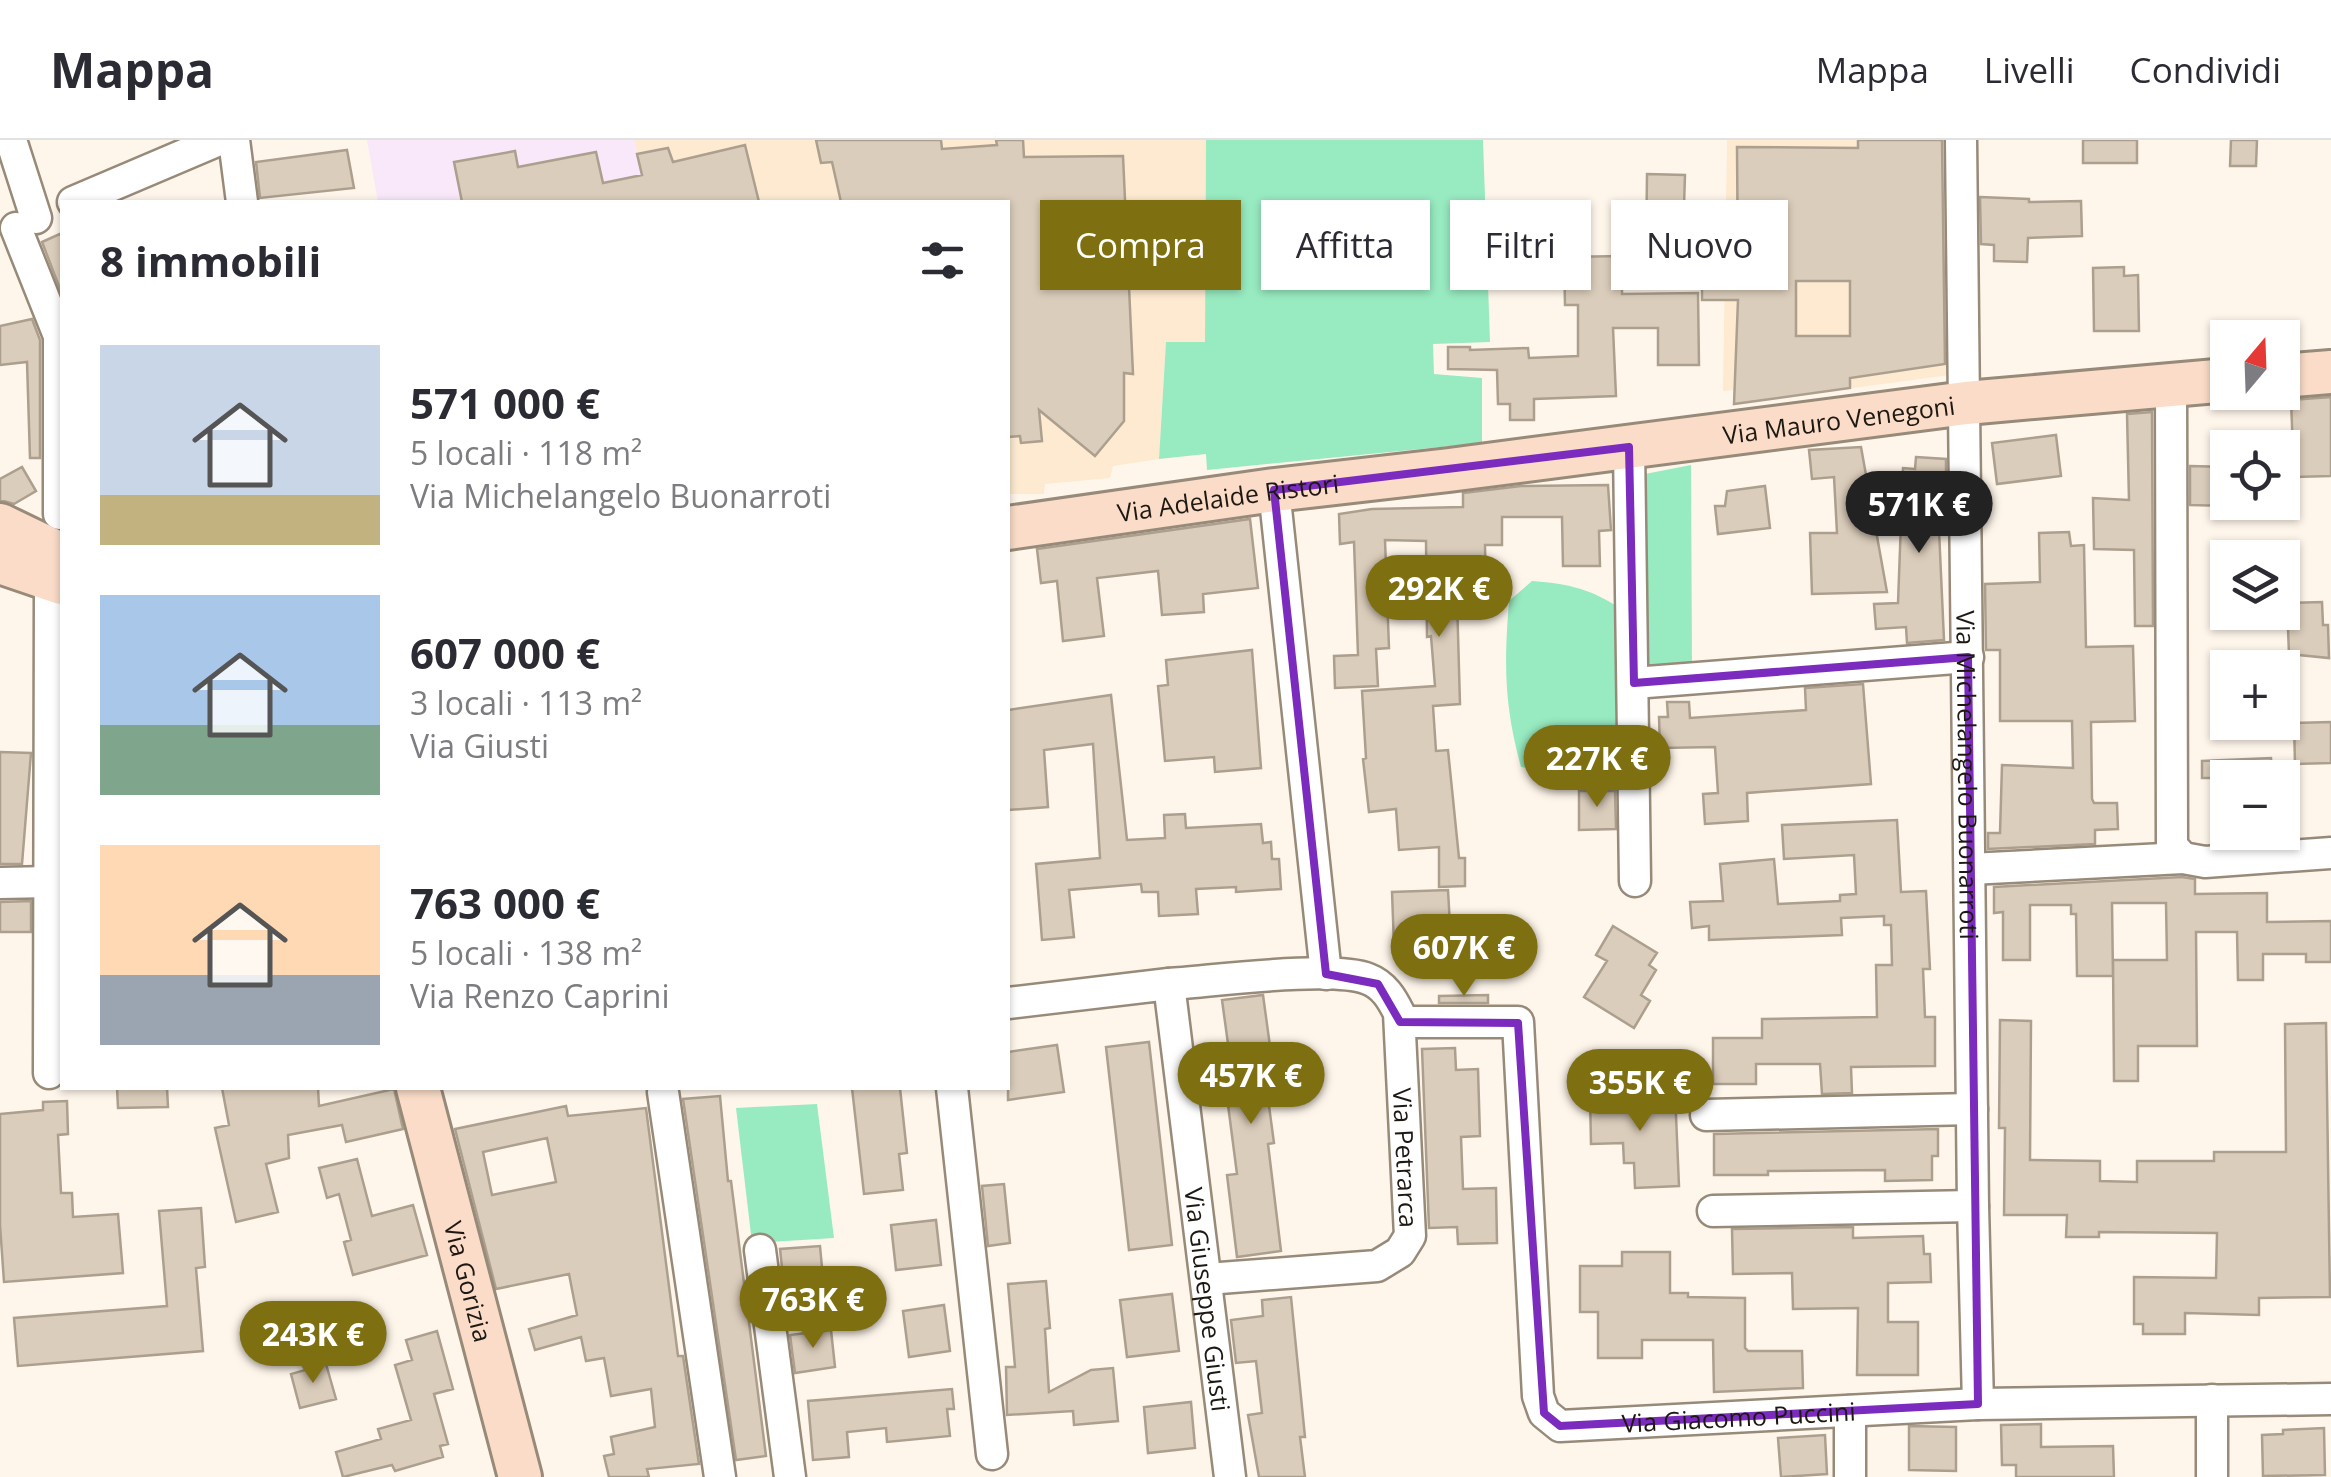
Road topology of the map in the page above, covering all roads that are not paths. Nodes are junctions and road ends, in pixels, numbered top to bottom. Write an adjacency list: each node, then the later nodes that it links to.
1 (219, 140): 5 (street)
2 (234, 140): 6 (street)
3 (1962, 140): 12 (street, Via Michelangelo Buonarroti)
4 (14, 148): 7 (street)
5 (78, 200)
6 (242, 200)
7 (29, 222): 18 (street)
8 (2331, 372): 9 (main road)
9 (2300, 375)
10 (2210, 381): 11 (main road, Via Mauro Venegoni)
11 (2171, 384): 12 (main road, Via Mauro Venegoni); 23 (street)
12 (1966, 403): 13 (main road, Via Mauro Venegoni); 20 (street, Via Michelangelo Buonarroti)
13 (1629, 447): 14 (main road, Via Mauro Venegoni); 21 (street)
14 (1449, 470): 15 (main road, Via Adelaide Ristori)
15 (1274, 490): 17 (main road, Via Adelaide Ristori); 28 (street)
16 (0, 525): 18 (main road)
17 (1010, 528)
18 (58, 558): 19 (main road); 26 (street)
19 (0, 562)
20 (1968, 657): 21 (street); 24 (street, Via Michelangelo Buonarroti)
21 (1634, 683): 25 (street)
22 (2331, 853): 23 (street)
23 (2183, 858): 24 (street)
24 (1970, 870): 36 (street, Via Michelangelo Buonarroti)
25 (1635, 880)
26 (51, 882): 27 (street); 32 (street)
27 (0, 883)
28 (1326, 974): 29 (street); 31 (street)
29 (1170, 984): 30 (street); 41 (street, Via Giuseppe Giusti)
30 (1010, 1003)
31 (1400, 1022): 41 (street, Via Petrarca); 45 (street, Via Giacomo Puccini)
32 (49, 1073)
33 (419, 1090): 47 (main road, Via Gorizia)
34 (952, 1090): 46 (street)
35 (664, 1092): 48 (street)
36 (1972, 1109): 37 (street); 38 (street, Via Michelangelo Buonarroti)
37 (1706, 1115)
38 (1973, 1206): 39 (street); 44 (street, Via Michelangelo Buonarroti)
39 (1713, 1210)
40 (760, 1250): 49 (street)
41 (1207, 1278): 50 (street, Via Giuseppe Giusti)
42 (2331, 1398): 43 (street, Via Giacomo Puccini)
43 (2212, 1400): 44 (street, Via Giacomo Puccini); 52 (street)
44 (1978, 1404): 45 (street, Via Giacomo Puccini)
45 (1850, 1411): 51 (street)
46 (992, 1454)
47 (520, 1477)
48 (720, 1477)
49 (790, 1477)
50 (1230, 1477)
51 (1850, 1477)
52 (2212, 1477)

